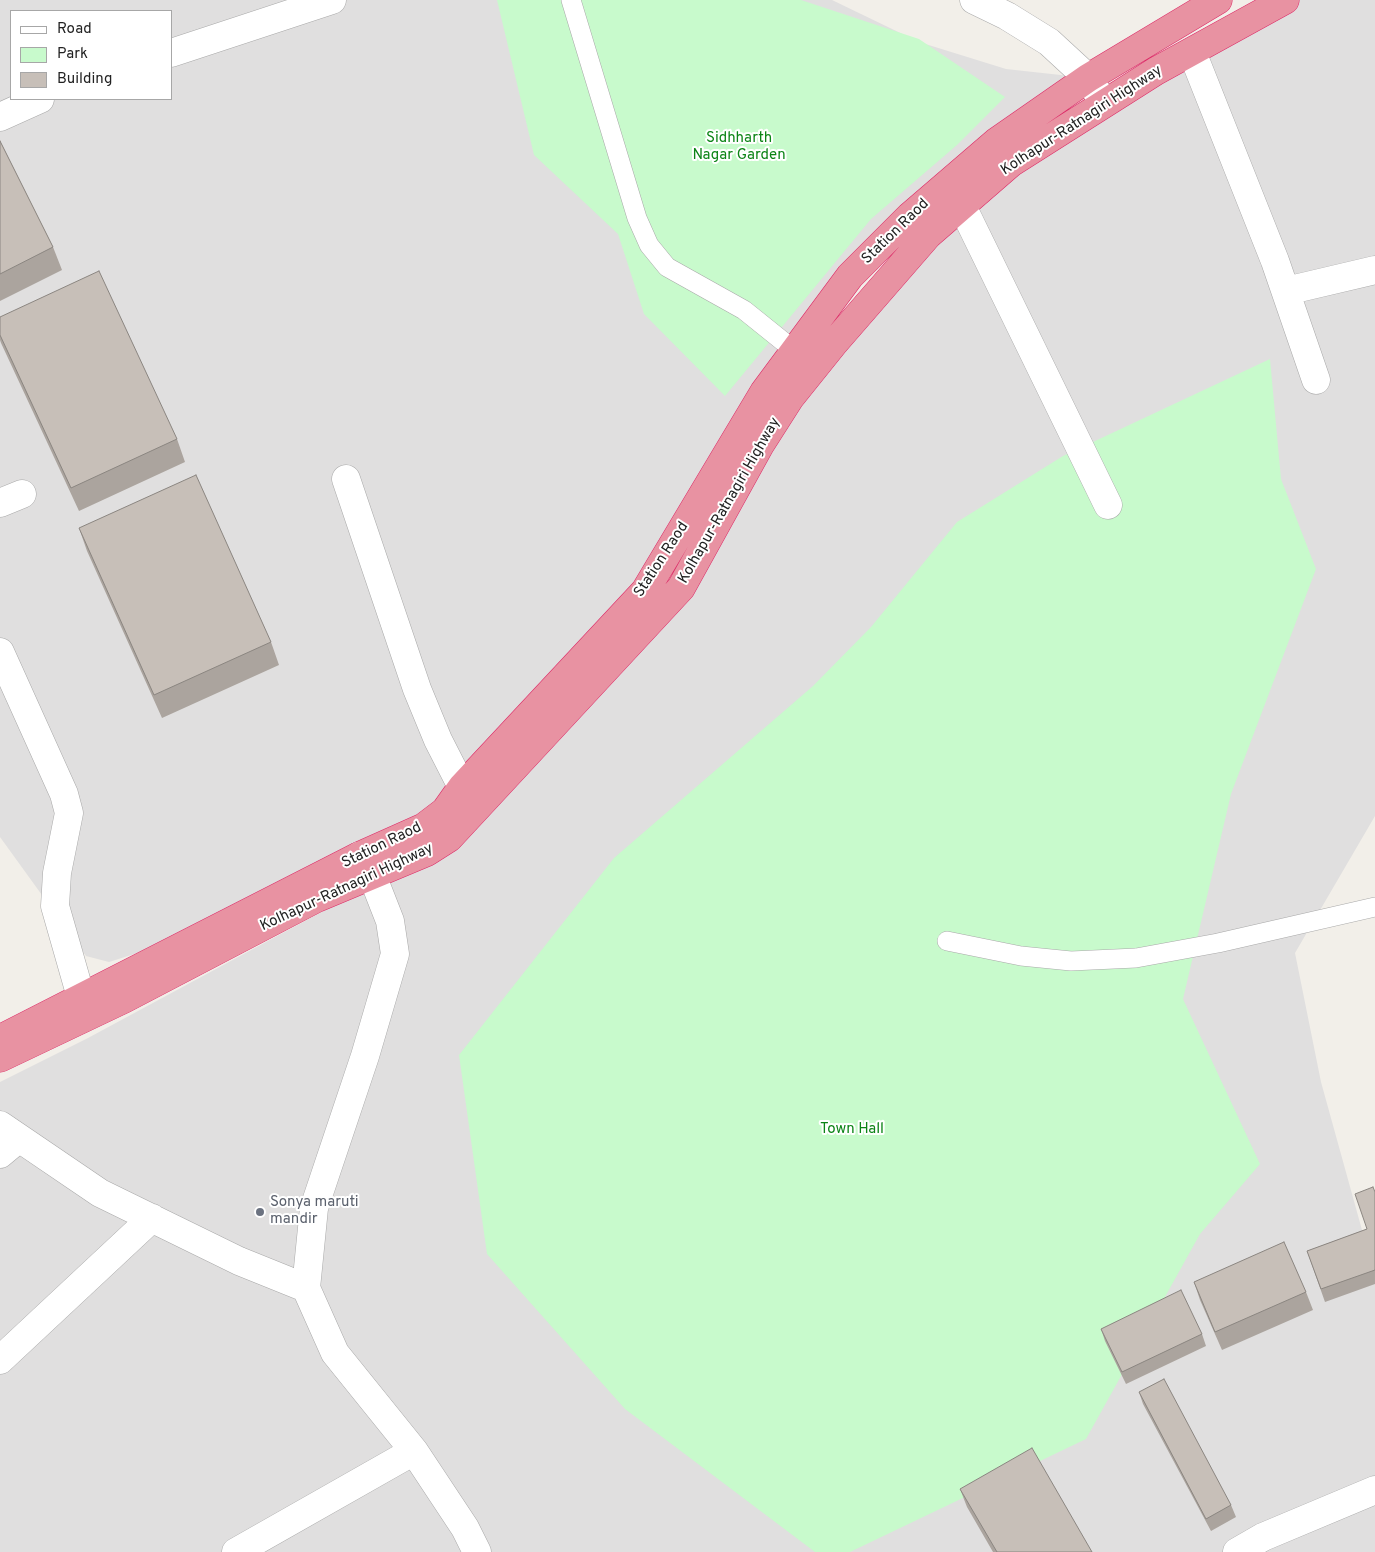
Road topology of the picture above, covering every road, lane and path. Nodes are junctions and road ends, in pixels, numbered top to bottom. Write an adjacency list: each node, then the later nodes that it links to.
1 (332, 0): 7 (street)
2 (571, 0): 15 (lane)
3 (974, 0): 8 (street)
4 (1218, 0): 8 (highway, Station Raod)
5 (1285, 0): 6 (highway, Kolhapur-Ratnagiri Highway)
6 (1192, 52): 10 (highway, Kolhapur-Ratnagiri Highway); 14 (street)
7 (172, 53)
8 (1088, 78): 10 (street); 15 (highway, Station Raod)
9 (38, 100): 11 (street)
10 (1104, 103): 12 (highway, Kolhapur-Ratnagiri Highway)
11 (0, 117)
12 (962, 206): 18 (street); 21 (highway, Kolhapur-Ratnagiri Highway)
13 (1375, 270): 14 (street)
14 (1286, 291): 16 (street)
15 (795, 351): 20 (highway, Station Raod)
16 (1316, 380)
17 (346, 479): 20 (street)
18 (1108, 505)
19 (0, 652): 24 (street)
20 (462, 787): 21 (highway, Station Raod)
21 (366, 866): 24 (highway, Station Raod); 26 (highway, Kolhapur-Ratnagiri Highway); 29 (street)
22 (1375, 907): 23 (lane)
23 (947, 940)
24 (81, 997): 25 (highway, Station Raod)
25 (0, 1039)
26 (0, 1058)
27 (6, 1139): 28 (street)
28 (152, 1218): 29 (street); 30 (street)
29 (306, 1288): 31 (street)
30 (0, 1360)
31 (414, 1451): 33 (street); 34 (street)
32 (1375, 1490): 35 (street)
33 (236, 1552)
34 (477, 1552)
35 (1237, 1552)

